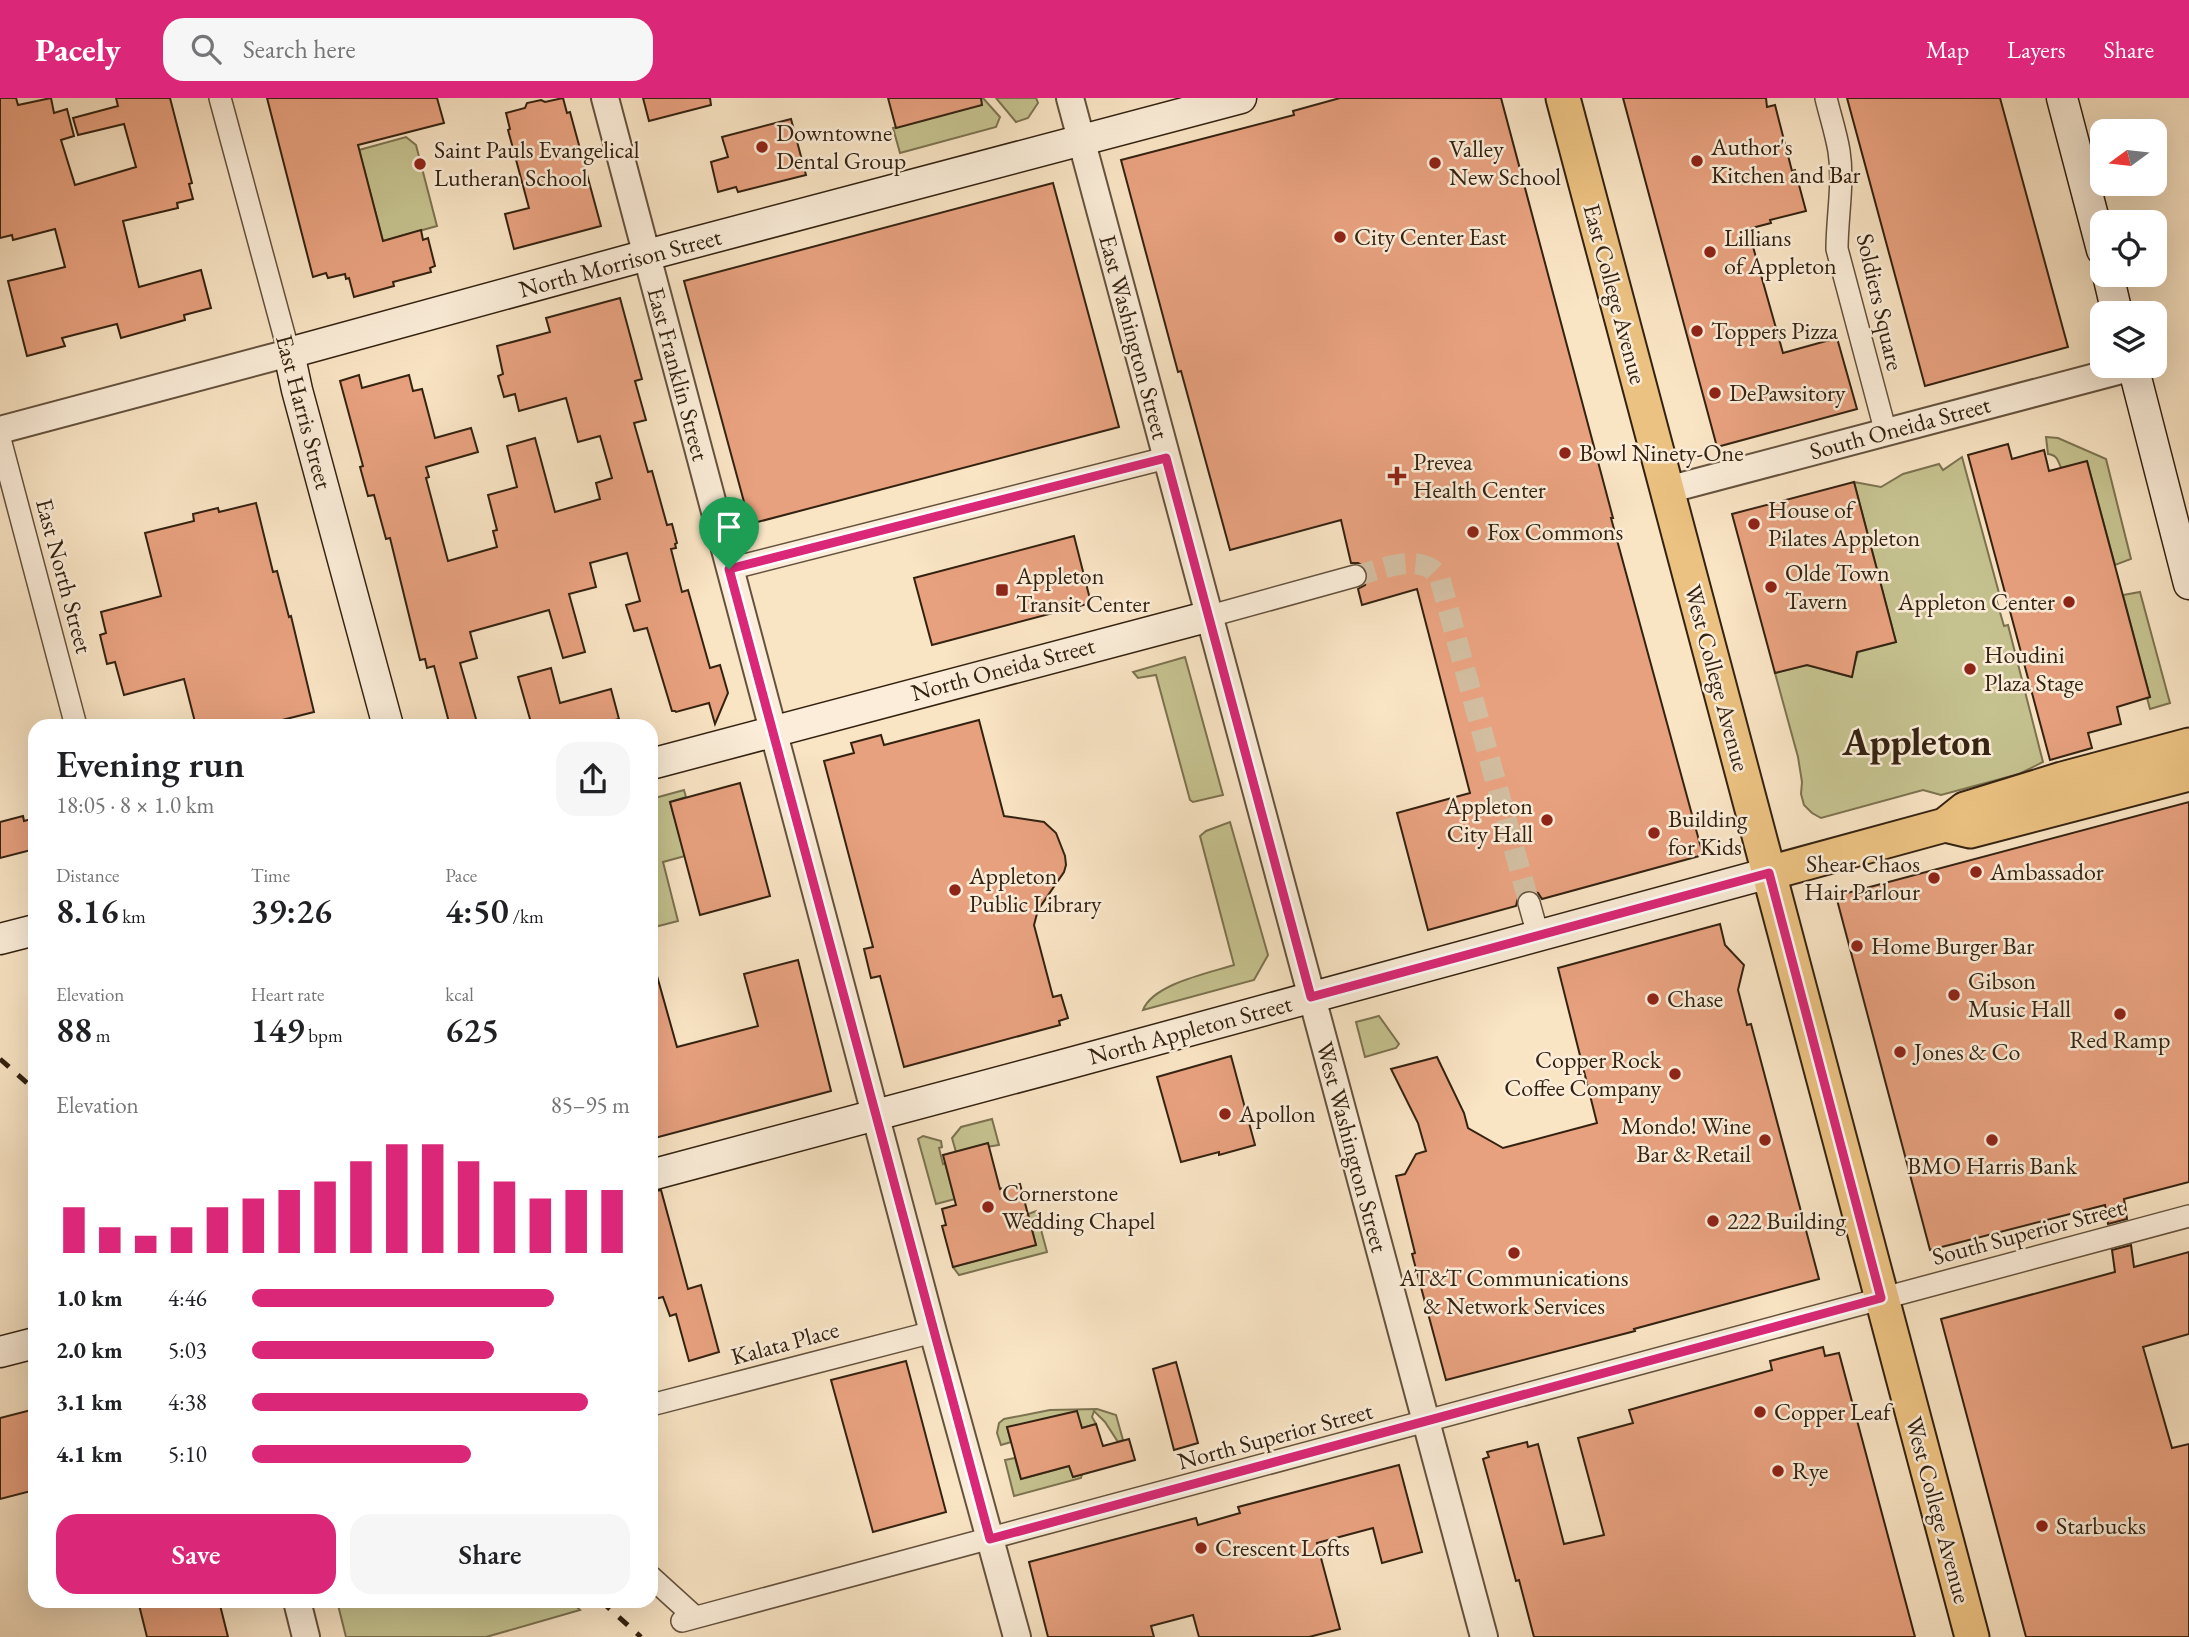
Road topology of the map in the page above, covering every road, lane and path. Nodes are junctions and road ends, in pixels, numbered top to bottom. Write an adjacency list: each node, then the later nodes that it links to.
1 (220, 98): 11 (street, East Harris Street)
2 (605, 98): 10 (street, East Franklin Street)
3 (1070, 98): 8 (street, East Washington Street)
4 (1241, 98): 8 (main road, North Morrison Street)
5 (1563, 98): 18 (main road, East College Avenue)
6 (1826, 98): 15 (street, Soldiers Square)
7 (2062, 98): 9 (main road)
8 (1081, 140): 10 (main road, North Morrison Street); 17 (street, East Washington Street)
9 (2091, 210)
10 (647, 255): 11 (main road, North Morrison Street); 19 (street, East Franklin Street)
11 (289, 353): 14 (street, North Morrison Street); 24 (main road, East Harris Street)
12 (2090, 378): 15 (street, South Oneida Street)
13 (2136, 378): 21 (main road)
14 (0, 430)
15 (1886, 433): 18 (street, South Oneida Street)
16 (0, 439): 23 (street, East North Street)
17 (1166, 458): 19 (street); 22 (street, East Washington Street)
18 (1667, 490): 30 (main road, West College Avenue)
19 (729, 569): 25 (street, East Franklin Street)
20 (1355, 576): 22 (street, North Oneida Street)
21 (2189, 584)
22 (1210, 616): 25 (main road, North Oneida Street); 35 (street, West Washington Street)
23 (74, 719)
24 (386, 719)
25 (772, 731): 27 (main road, North Oneida Street); 36 (street, East Franklin Street)
26 (2189, 745): 29 (main road)
27 (658, 762)
28 (2189, 774): 29 (main road)
29 (1945, 825): 30 (main road)
30 (1769, 873): 33 (main road, North Appleton Street); 39 (main road, West College Avenue)
31 (1529, 902): 33 (street)
32 (28, 932): 34 (main road)
33 (1538, 935): 35 (main road, North Appleton Street)
34 (0, 939)
35 (1311, 997): 36 (main road, North Appleton Street); 44 (street, West Washington Street)
36 (876, 1114): 37 (main road, North Appleton Street); 40 (street, East Franklin Street)
37 (658, 1173)
38 (2189, 1216): 39 (street, South Superior Street)
39 (1881, 1298): 44 (street, North Superior Street); 51 (main road, West College Avenue)
40 (933, 1332): 43 (street, Kalata Place); 45 (street, East Franklin Street)
41 (28, 1345): 42 (main road)
42 (0, 1352)
43 (658, 1403)
44 (1426, 1422): 45 (street, North Superior Street); 50 (street, West Washington Street)
45 (990, 1539): 46 (street, North Superior Street); 49 (street, East Franklin Street)
46 (658, 1585)
47 (299, 1608): 48 (street)
48 (306, 1637)
49 (1017, 1637)
50 (1484, 1637)
51 (1972, 1637)

